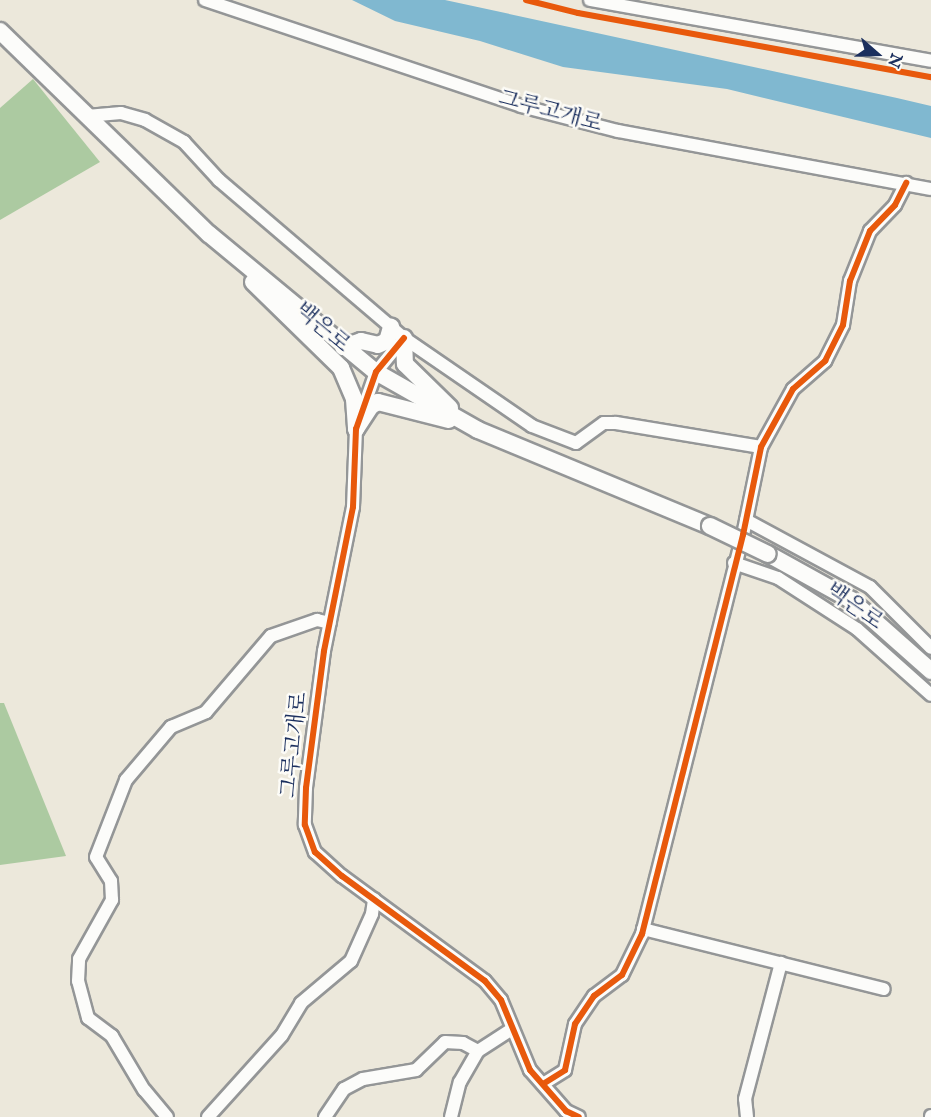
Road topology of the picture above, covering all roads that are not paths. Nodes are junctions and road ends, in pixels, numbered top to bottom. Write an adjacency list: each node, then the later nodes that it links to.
1 (205, 0): 6 (street, 그루고개로)
2 (590, 0): 4 (street)
3 (0, 31): 5 (main road, 백은로)
4 (931, 61)
5 (87, 116): 8 (main road, 백은로); 9 (street)
6 (906, 183): 7 (street, 그루고개로); 14 (street)
7 (931, 189)
8 (209, 234): 10 (main road, 백은로); 13 (main road)
9 (398, 333): 10 (main road); 11 (street); 12 (main road); 14 (street)
10 (343, 347): 11 (main road, 백은로)
11 (375, 372): 12 (main road, 백은로); 13 (street, 그루고개로)
12 (468, 425): 13 (main road); 19 (main road, 백은로, bridge)
13 (356, 429): 17 (street, 그루고개로)
14 (761, 447): 15 (street)
15 (746, 520): 16 (street); 18 (street)
16 (734, 562): 20 (street); 22 (street)
17 (330, 622): 21 (street, 그루고개로); 28 (street)
18 (931, 648)
19 (931, 671)
20 (931, 695)
21 (374, 899): 25 (street, 그루고개로); 29 (street)
22 (643, 929): 23 (street); 27 (street)
23 (782, 963): 24 (street); 33 (street)
24 (884, 989)
25 (512, 1029): 26 (street); 27 (street, 그루고개로)
26 (478, 1051): 30 (street); 31 (street)
27 (543, 1084): 32 (street, 그루고개로)
28 (167, 1117)
29 (208, 1117)
30 (325, 1117)
31 (451, 1117)
32 (579, 1117)
33 (747, 1117)

